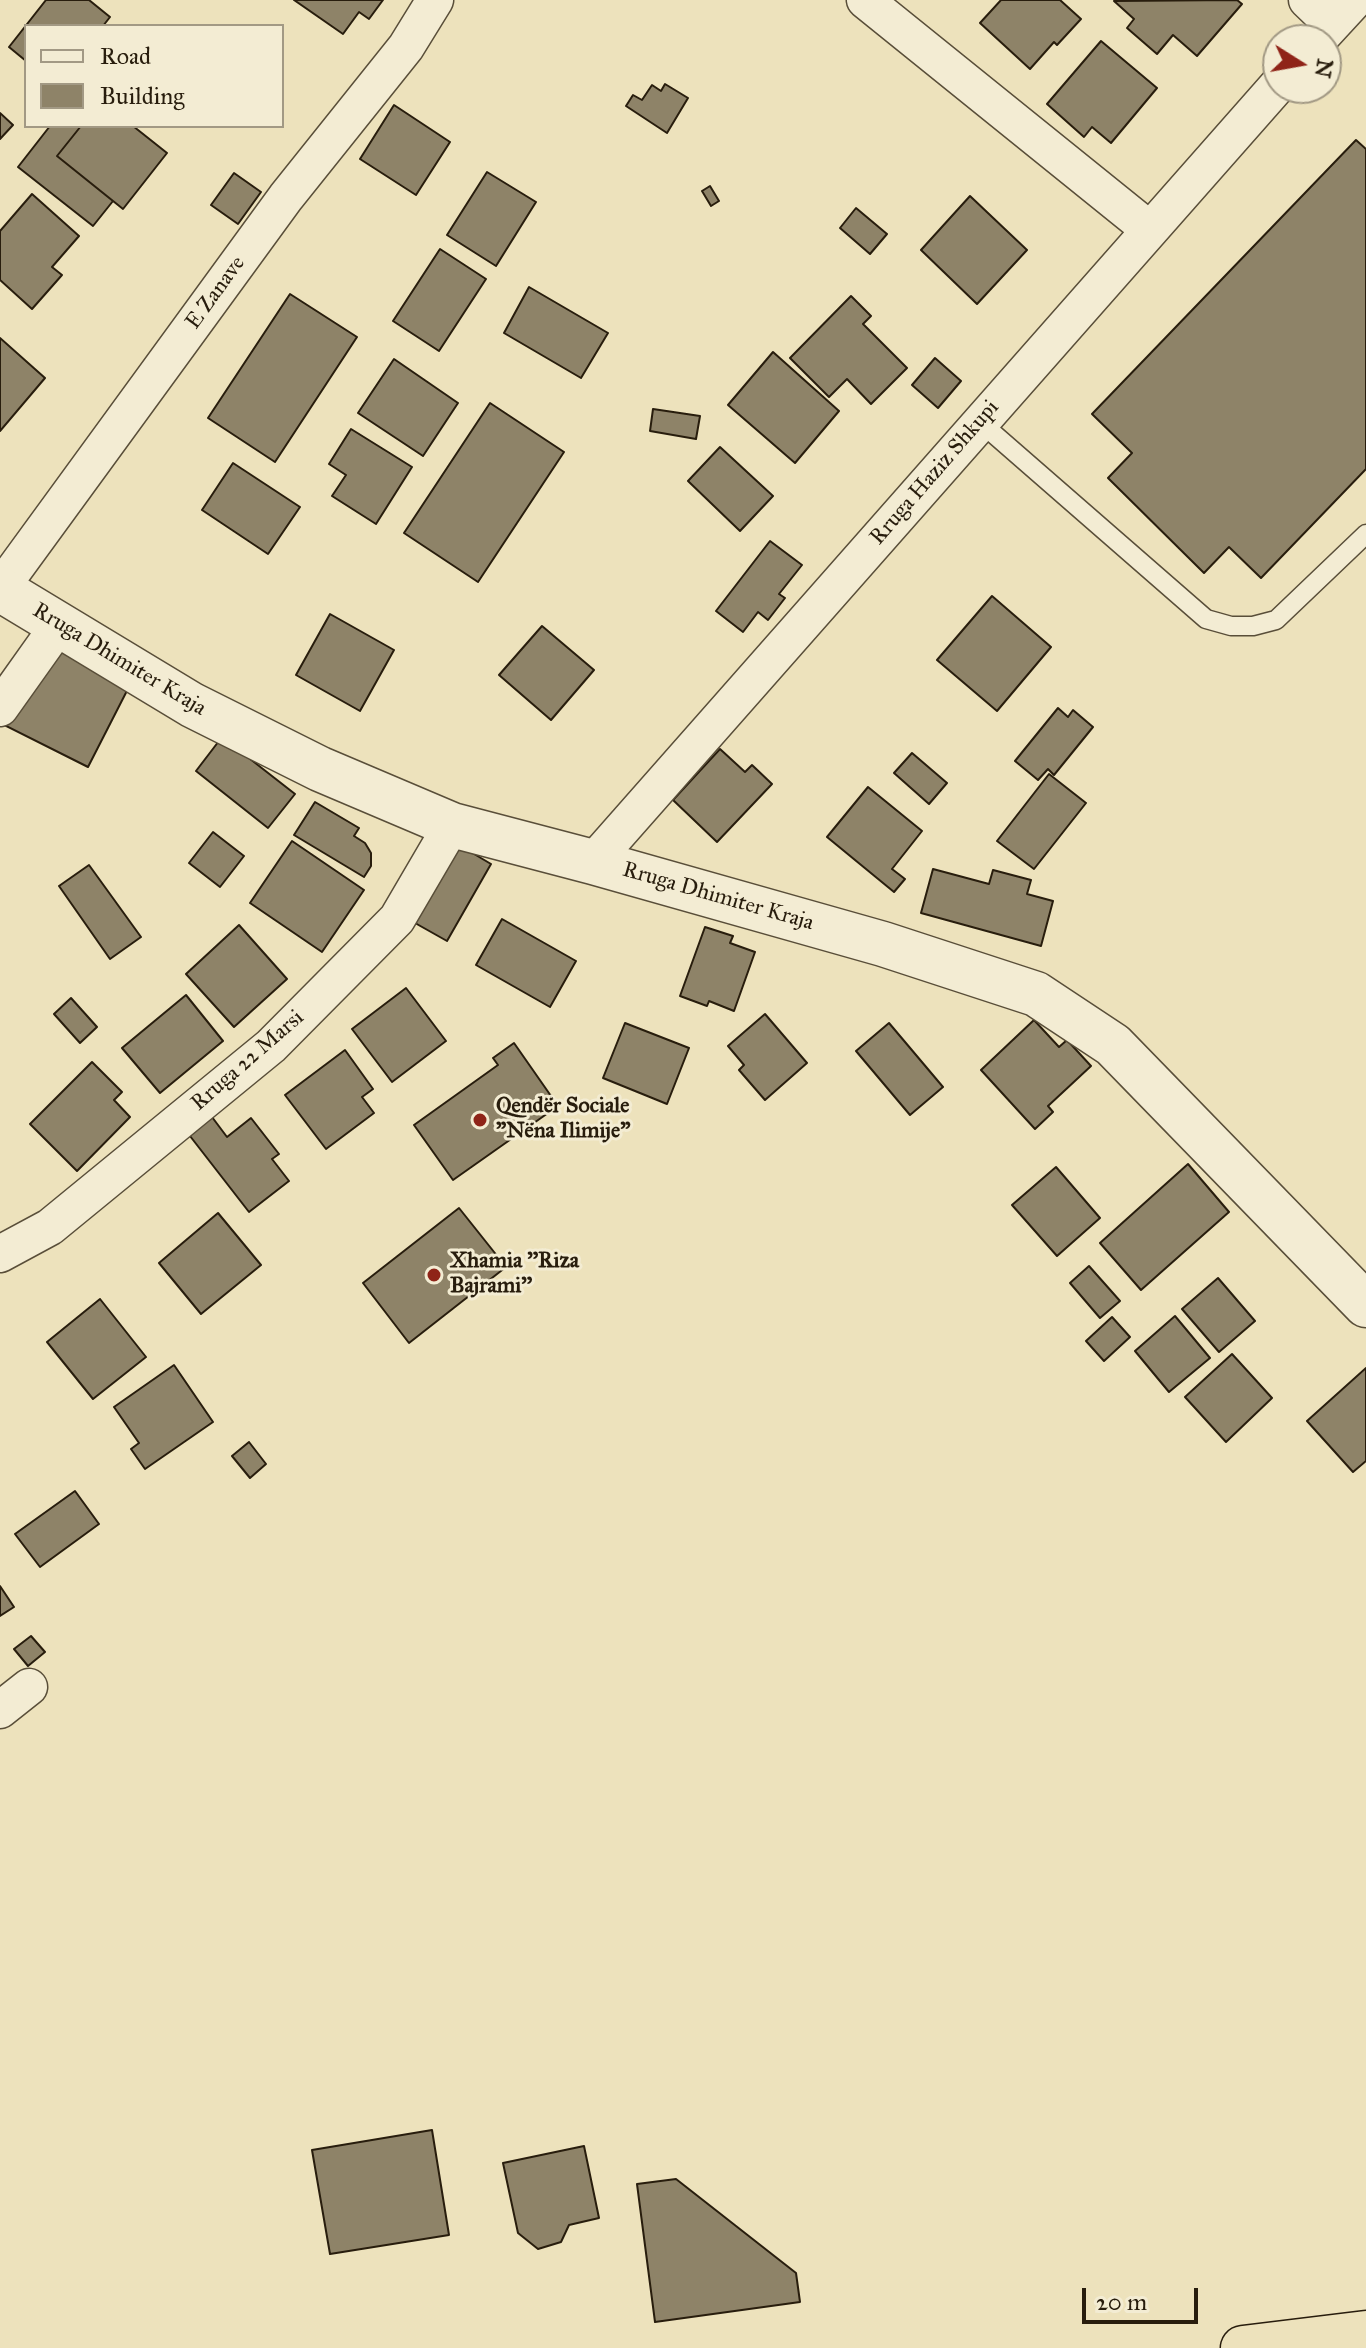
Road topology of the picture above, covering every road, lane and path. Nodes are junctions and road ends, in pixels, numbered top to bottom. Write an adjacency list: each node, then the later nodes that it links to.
1 (435, 0): 7 (street, E Zanave)
2 (865, 0): 4 (street)
3 (1262, 103): 4 (street, Rruga Haziz Shkupi)
4 (1150, 230): 5 (street, Rruga Haziz Shkupi)
5 (980, 422): 6 (lane); 11 (street, Rruga Haziz Shkupi)
6 (1366, 534)
7 (0, 589): 8 (street, Rruga Dhimiter Kraja)
8 (59, 625): 9 (street); 10 (street, Rruga Dhimiter Kraja)
9 (0, 708)
10 (452, 825): 11 (street, Rruga Dhimiter Kraja); 12 (street, Rruga 22 Marsi)
11 (593, 862): 13 (street, Rruga Dhimiter Kraja)
12 (0, 1254)
13 (1366, 1305)
14 (29, 1687): 15 (street)
15 (0, 1710)
16 (1366, 2333): 17 (highway)
17 (1243, 2348)

